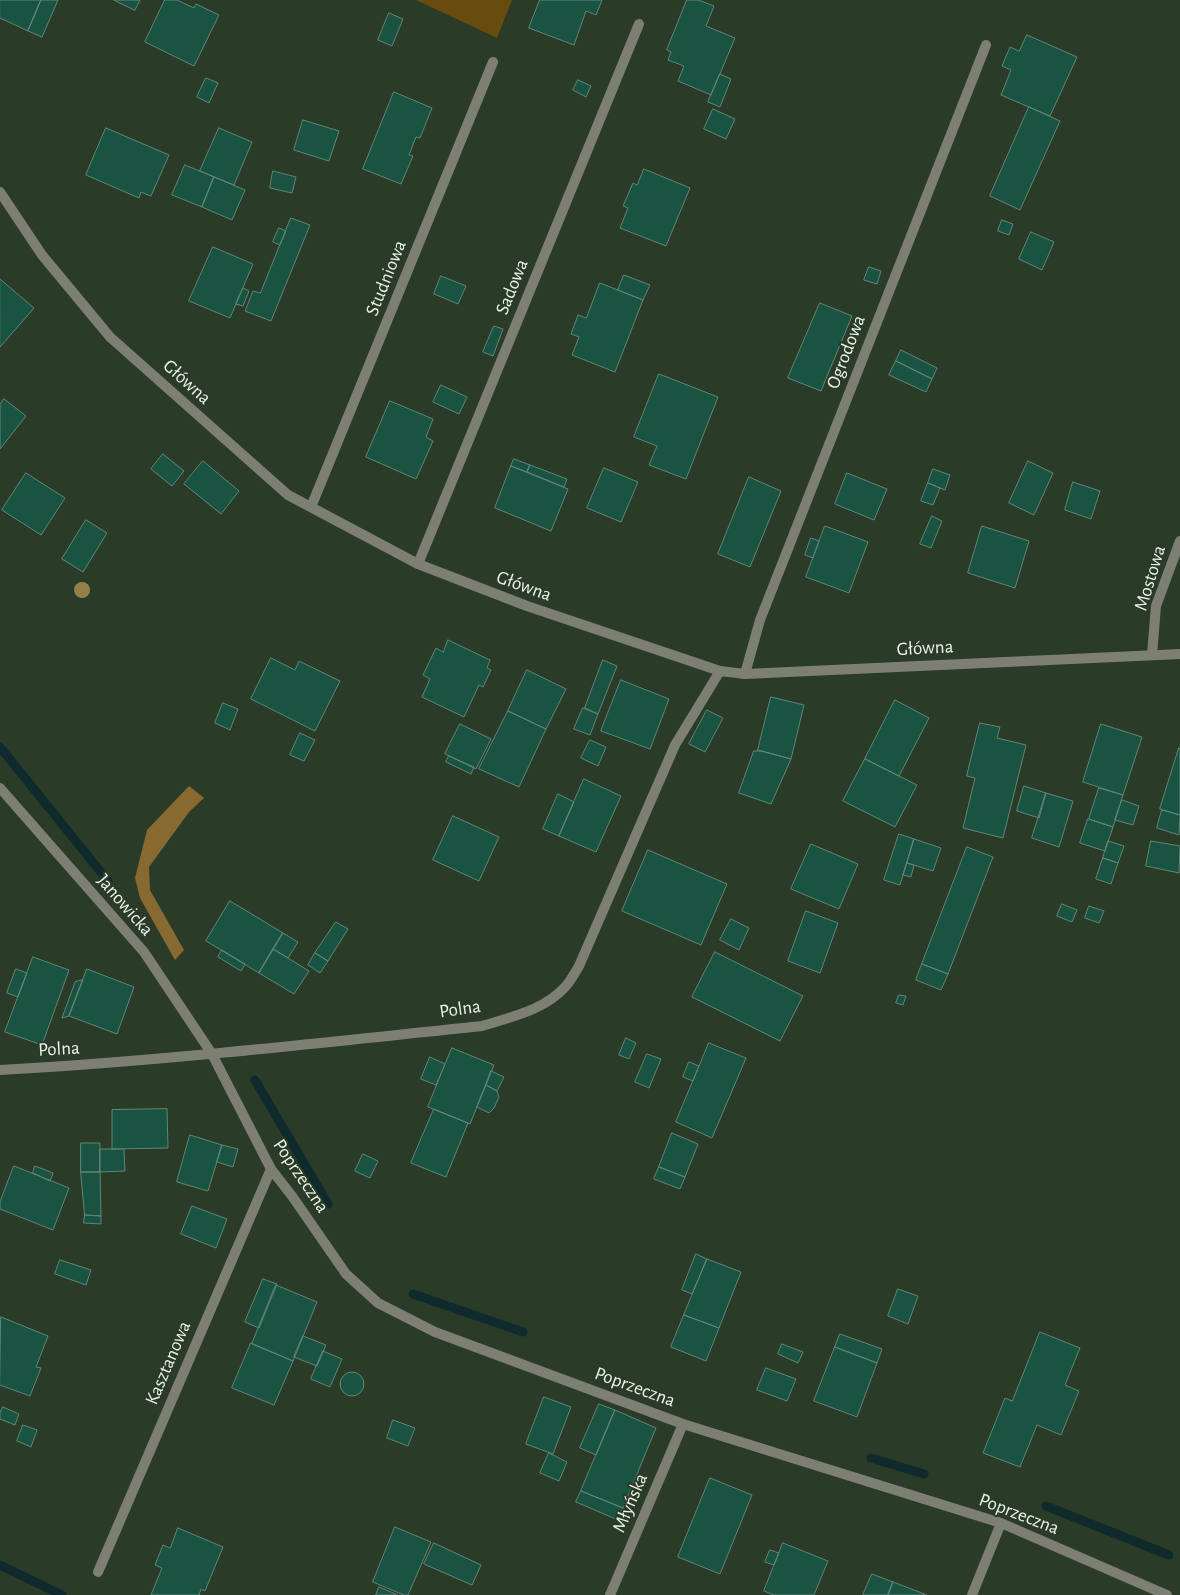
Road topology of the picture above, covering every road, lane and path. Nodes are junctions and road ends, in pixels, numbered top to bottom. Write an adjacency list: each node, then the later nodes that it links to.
1 (639, 24): 7 (street, Sadowa)
2 (986, 45): 11 (street, Ogrodowa)
3 (493, 62): 5 (street, Studniowa)
4 (0, 192): 5 (street, Główna)
5 (311, 507): 7 (street, Główna)
6 (1180, 541): 9 (street, Mostowa)
7 (418, 564): 10 (street, Główna)
8 (1180, 654): 9 (street, Główna)
9 (1152, 656): 11 (street, Główna)
10 (720, 671): 11 (street, Główna); 13 (street, Polna)
11 (744, 674)
12 (0, 788): 13 (street, Janowicka)
13 (212, 1054): 14 (street, Polna); 15 (street, Poprzeczna)
14 (0, 1070)
15 (271, 1168): 16 (street, Poprzeczna); 18 (street, Kasztanowa)
16 (683, 1424): 17 (street, Poprzeczna); 19 (street, Młyńska)
17 (1001, 1523): 20 (street); 21 (street, Poprzeczna)
18 (98, 1572)
19 (610, 1595)
20 (972, 1595)
21 (1166, 1595)

